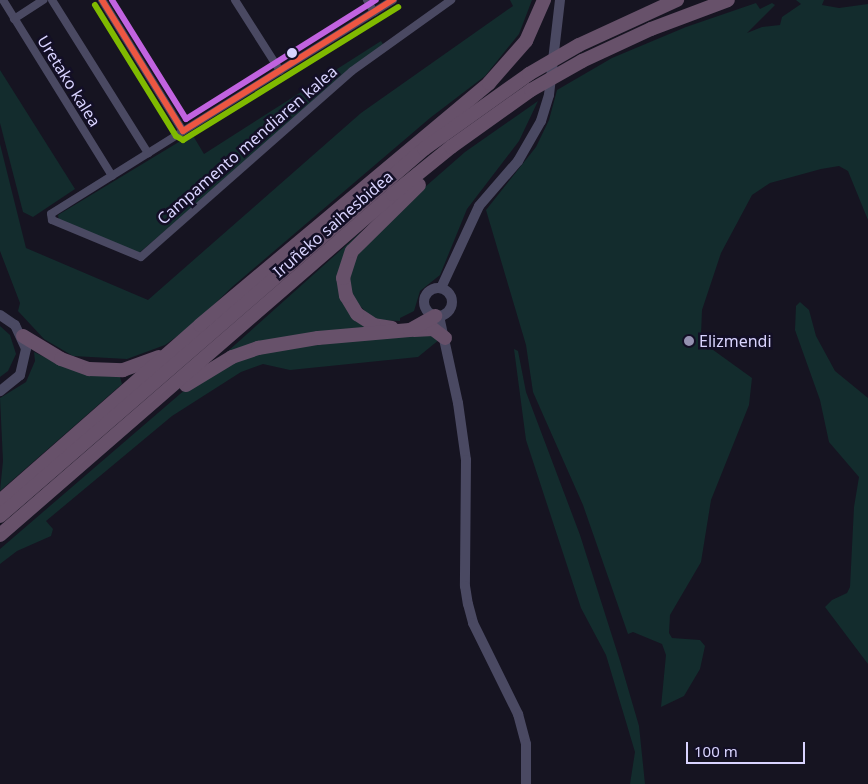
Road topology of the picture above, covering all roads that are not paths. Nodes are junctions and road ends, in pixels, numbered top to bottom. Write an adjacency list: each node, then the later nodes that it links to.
1 (3, 0): 14 (street, Uretako kalea)
2 (43, 0): 14 (street)
3 (52, 0): 20 (street)
4 (102, 0): 19 (street)
5 (235, 0): 15 (street)
6 (367, 0): 13 (street)
7 (393, 0): 13 (street)
8 (451, 0): 21 (street, Campamento mendiaren kalea)
9 (544, 0): 18 (highway)
10 (560, 0): 22 (street)
11 (677, 0): 16 (highway, Iruñeko saihesbidea, bridge)
12 (728, 0): 17 (highway, Iruñeko saihesbidea, bridge)
13 (374, 12): 15 (street)
14 (14, 19): 21 (street, Uretako kalea)
15 (280, 71): 19 (street)
16 (513, 83): 18 (highway); 33 (highway, Iruñeko saihesbidea)
17 (513, 103): 23 (highway); 31 (highway, Iruñeko saihesbidea)
18 (464, 104): 28 (highway)
19 (183, 131): 20 (street)
20 (148, 153): 21 (street)
21 (112, 176)
22 (444, 290): 23 (street); 23 (street)
23 (437, 314): 25 (highway); 27 (street); 29 (street)
24 (0, 315): 26 (street)
25 (414, 330): 27 (highway); 31 (highway)
26 (23, 336): 28 (highway); 30 (street)
27 (445, 338): 29 (street)
28 (167, 353): 32 (highway)
29 (450, 364): 35 (street)
30 (0, 391)
31 (88, 460): 34 (highway, Iruñeko saihesbidea)
32 (0, 501)
33 (0, 516)
34 (0, 535)
35 (526, 784)

